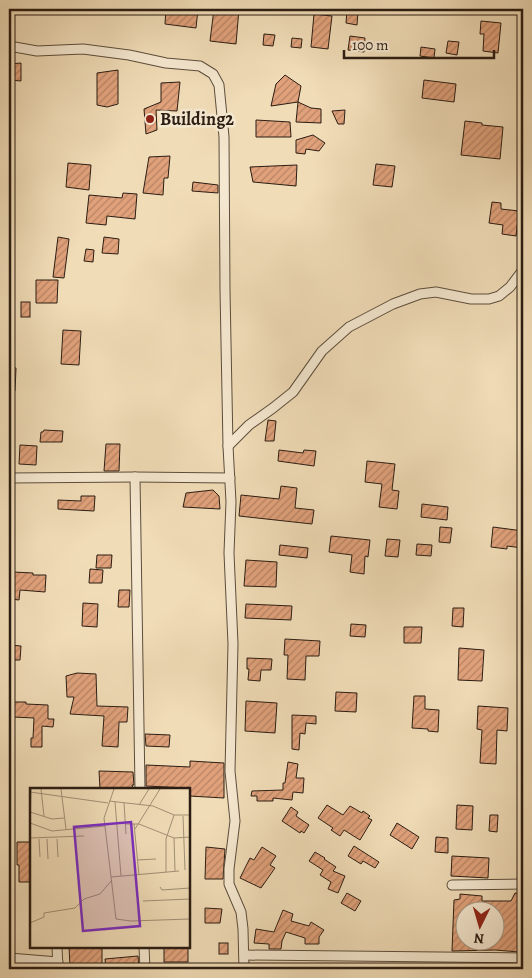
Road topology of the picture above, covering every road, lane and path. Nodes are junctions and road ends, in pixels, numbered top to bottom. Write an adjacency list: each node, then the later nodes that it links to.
1 (9, 46): 3 (street)
2 (523, 270): 3 (street)
3 (228, 446): 6 (street)
4 (135, 477): 5 (street); 6 (street); 7 (street)
5 (9, 478)
6 (230, 478): 12 (street)
7 (140, 788)
8 (523, 884): 9 (street)
9 (452, 885)
10 (58, 948): 15 (street)
11 (144, 948): 16 (street)
12 (244, 955): 14 (street); 17 (street)
13 (9, 958): 15 (street)
14 (523, 958)
15 (58, 966)
16 (145, 969)
17 (244, 969)

